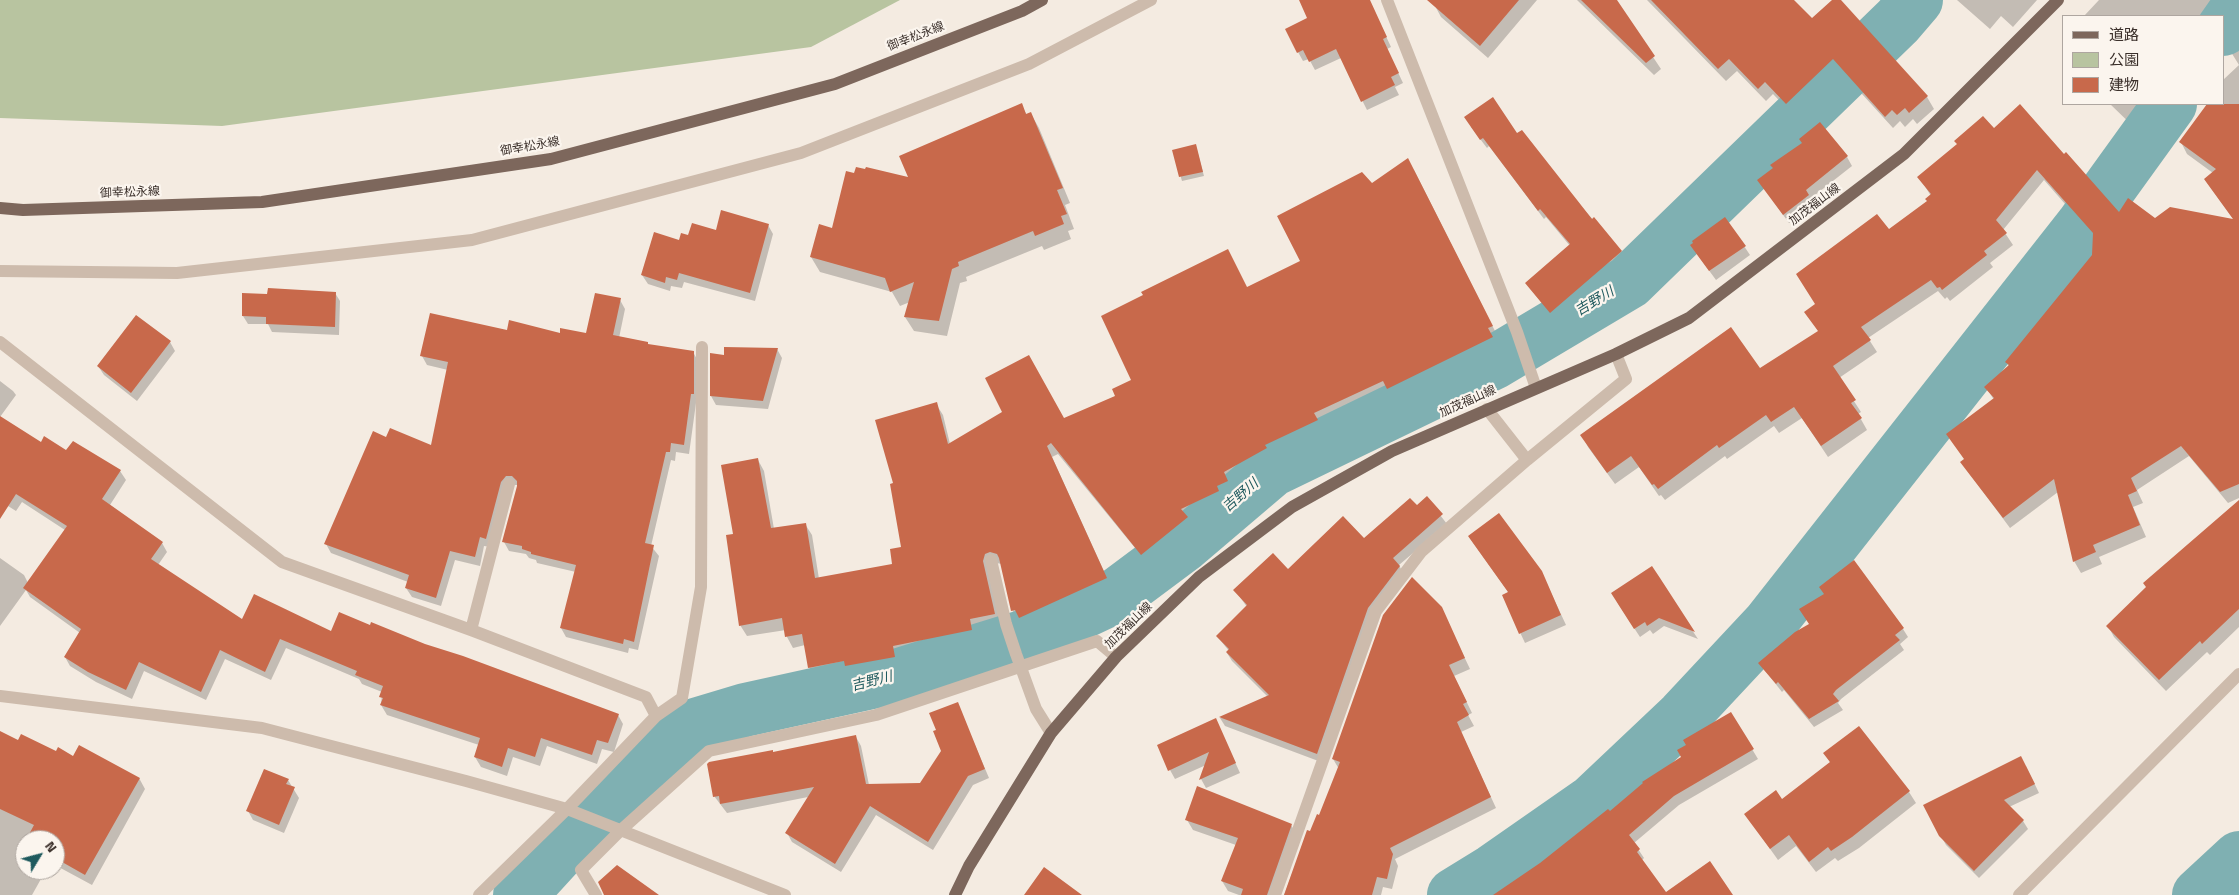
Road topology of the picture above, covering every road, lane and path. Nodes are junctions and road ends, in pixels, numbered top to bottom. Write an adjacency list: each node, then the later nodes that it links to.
1 (1042, 0): 5 (main road, 御幸松永線)
2 (1151, 0): 6 (street)
3 (1387, 0): 10 (street)
4 (2058, 0): 9 (main road, 加茂福山線)
5 (0, 208)
6 (0, 271)
7 (0, 342): 15 (street)
8 (702, 347): 20 (street)
9 (1616, 354): 10 (main road, 加茂福山線); 12 (street)
10 (1536, 388): 11 (main road, 加茂福山線)
11 (1487, 408): 12 (street); 16 (main road, 加茂福山線)
12 (1527, 460): 28 (street)
13 (509, 484): 15 (street)
14 (991, 560): 17 (street)
15 (471, 630): 20 (street)
16 (1116, 657): 17 (street); 21 (main road, 加茂福山線)
17 (1018, 660): 21 (street); 23 (street)
18 (2239, 674): 29 (street)
19 (0, 696): 22 (street)
20 (656, 716): 22 (street)
21 (1051, 733): 27 (main road, 加茂福山線)
22 (567, 810): 23 (street); 24 (street)
23 (620, 830): 25 (street); 26 (street)
24 (479, 895)
25 (596, 895)
26 (785, 895)
27 (955, 895)
28 (1275, 895)
29 (2019, 895)

